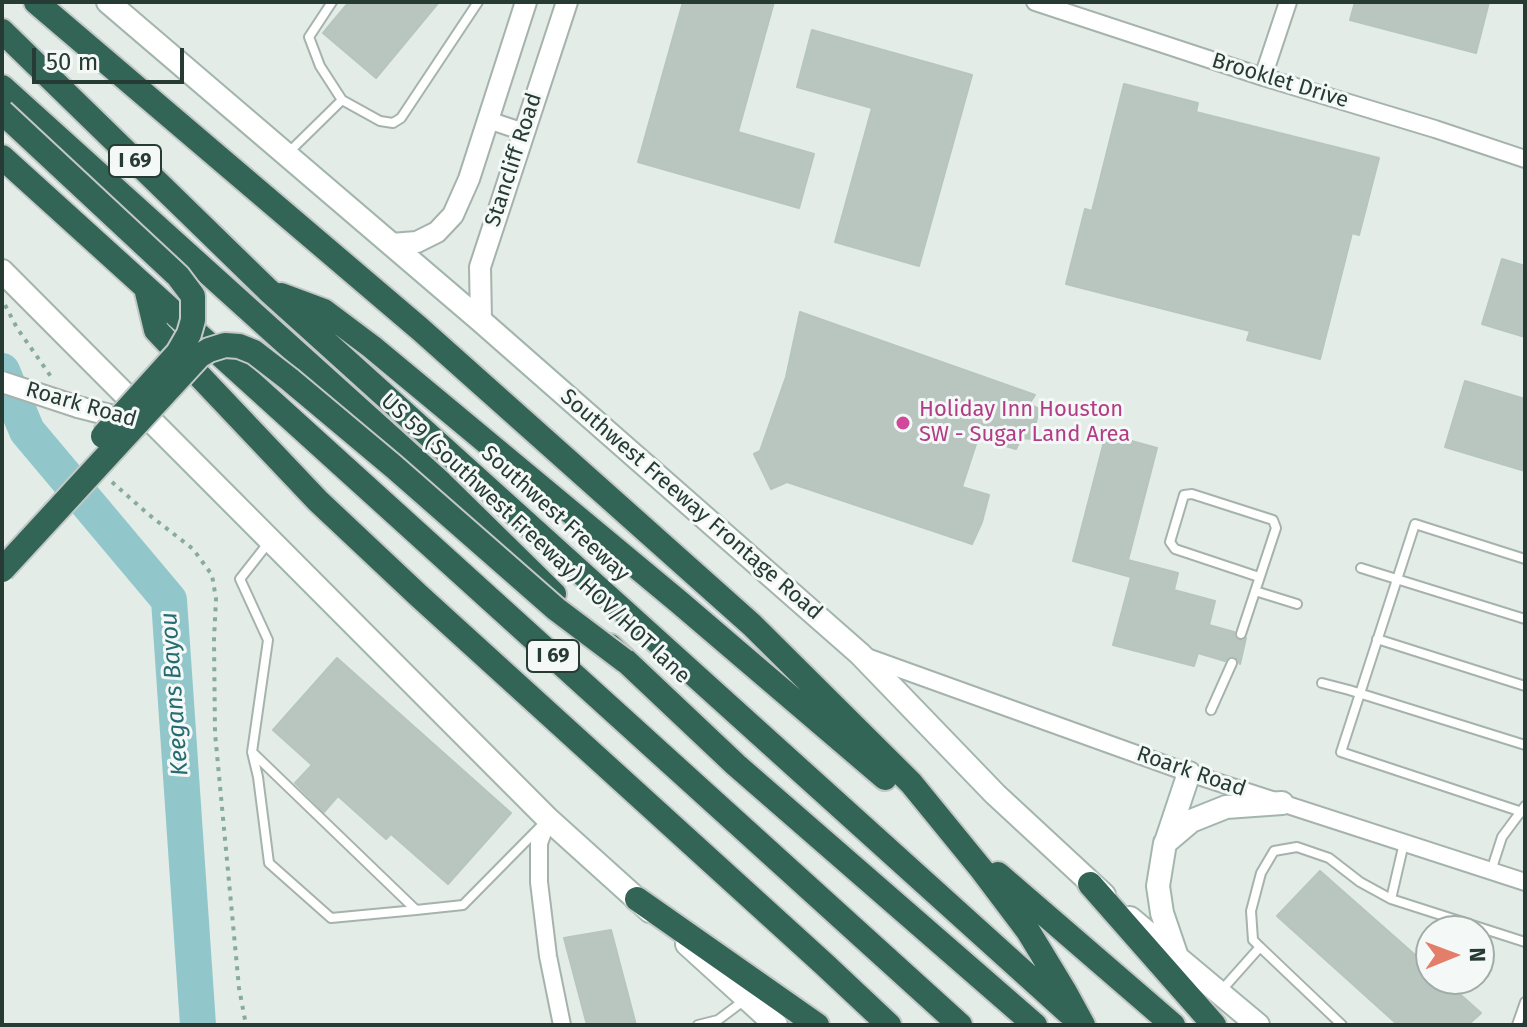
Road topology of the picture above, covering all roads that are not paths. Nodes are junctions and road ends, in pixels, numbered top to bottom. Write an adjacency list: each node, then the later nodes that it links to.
1 (36, 2): 72 (highway)
2 (108, 2): 16 (main road, Southwest Freeway Frontage Road)
3 (332, 2): 12 (lane)
4 (478, 2): 12 (lane)
5 (526, 2): 14 (street, Stancliff Road)
6 (567, 2): 15 (street, Stancliff Road)
7 (1035, 2): 10 (street, Brooklet Drive)
8 (1288, 2): 10 (street)
9 (2, 31): 22 (highway, Southwest Freeway / I 69)
10 (1263, 77): 18 (street, Brooklet Drive)
11 (2, 87): 39 (highway, US 59 (Southwest Freeway) HOV/HOT lane, bridge)
12 (342, 100): 16 (lane)
13 (2, 112): 27 (highway, bridge)
14 (488, 120): 15 (street); 19 (street, Stancliff Road)
15 (524, 132): 23 (street, Stancliff Road)
16 (286, 155): 19 (main road, Southwest Freeway Frontage Road)
17 (2, 157): 21 (highway, I 69)
18 (1525, 159)
19 (391, 244): 23 (main road, Southwest Freeway Frontage Road)
20 (2, 271): 25 (main road)
21 (146, 288): 69 (highway); 70 (highway, I 69)
22 (268, 290): 72 (highway, Southwest Freeway / I 69); 73 (highway)
23 (481, 321): 38 (main road, Southwest Freeway Frontage Road)
24 (2, 382): 25 (street, Roark Road, bridge)
25 (160, 428): 26 (main road)
26 (270, 539): 46 (lane); 50 (main road)
27 (2, 546)
28 (1525, 559): 32 (lane)
29 (1361, 568): 32 (lane)
30 (2, 570): 39 (highway, bridge)
31 (1259, 577): 31 (lane); 33 (lane)
32 (1397, 578): 35 (lane); 37 (lane)
33 (1255, 591): 34 (lane); 36 (lane)
34 (1297, 604)
35 (1525, 619)
36 (1241, 634)
37 (1377, 639): 42 (lane); 43 (lane)
38 (860, 654): 47 (street, Roark Road); 55 (main road, Southwest Freeway Frontage Road)
39 (625, 661): 71 (highway, US 59 (Southwest Freeway) HOV/HOT lane)
40 (1232, 663): 44 (lane)
41 (1322, 683): 43 (lane)
42 (1525, 686)
43 (1360, 693): 45 (lane); 49 (lane)
44 (1211, 710)
45 (1525, 745)
46 (252, 752): 58 (lane); 58 (lane)
47 (1189, 773): 48 (street, Roark Road); 51 (main road)
48 (1282, 803): 51 (main road); 52 (street, Roark Road)
49 (1524, 810): 53 (lane)
50 (548, 819): 56 (main road); 58 (lane); 65 (street)
51 (1165, 843): 61 (main road)
52 (1404, 843): 53 (street, Roark Road); 57 (lane)
53 (1491, 871): 54 (street, Roark Road)
54 (1525, 882)
55 (1090, 884): 61 (main road, Southwest Freeway Frontage Road); 74 (highway)
56 (637, 899): 63 (main road); 68 (highway)
57 (1391, 899): 59 (lane); 60 (lane)
58 (416, 910)
59 (1525, 942)
60 (1260, 947): 62 (lane); 76 (lane)
61 (1177, 958): 62 (main road, Southwest Freeway Frontage Road)
62 (1219, 993): 75 (main road, Southwest Freeway Frontage Road)
63 (747, 998): 66 (lane); 67 (main road)
64 (1525, 1002): 77 (lane)
65 (562, 1025)
66 (698, 1025)
67 (776, 1025)
68 (817, 1025)
69 (889, 1025)
70 (960, 1025)
71 (1035, 1025)
72 (1083, 1025)
73 (1173, 1025)
74 (1214, 1025)
75 (1258, 1025)
76 (1342, 1025)
77 (1517, 1025)

